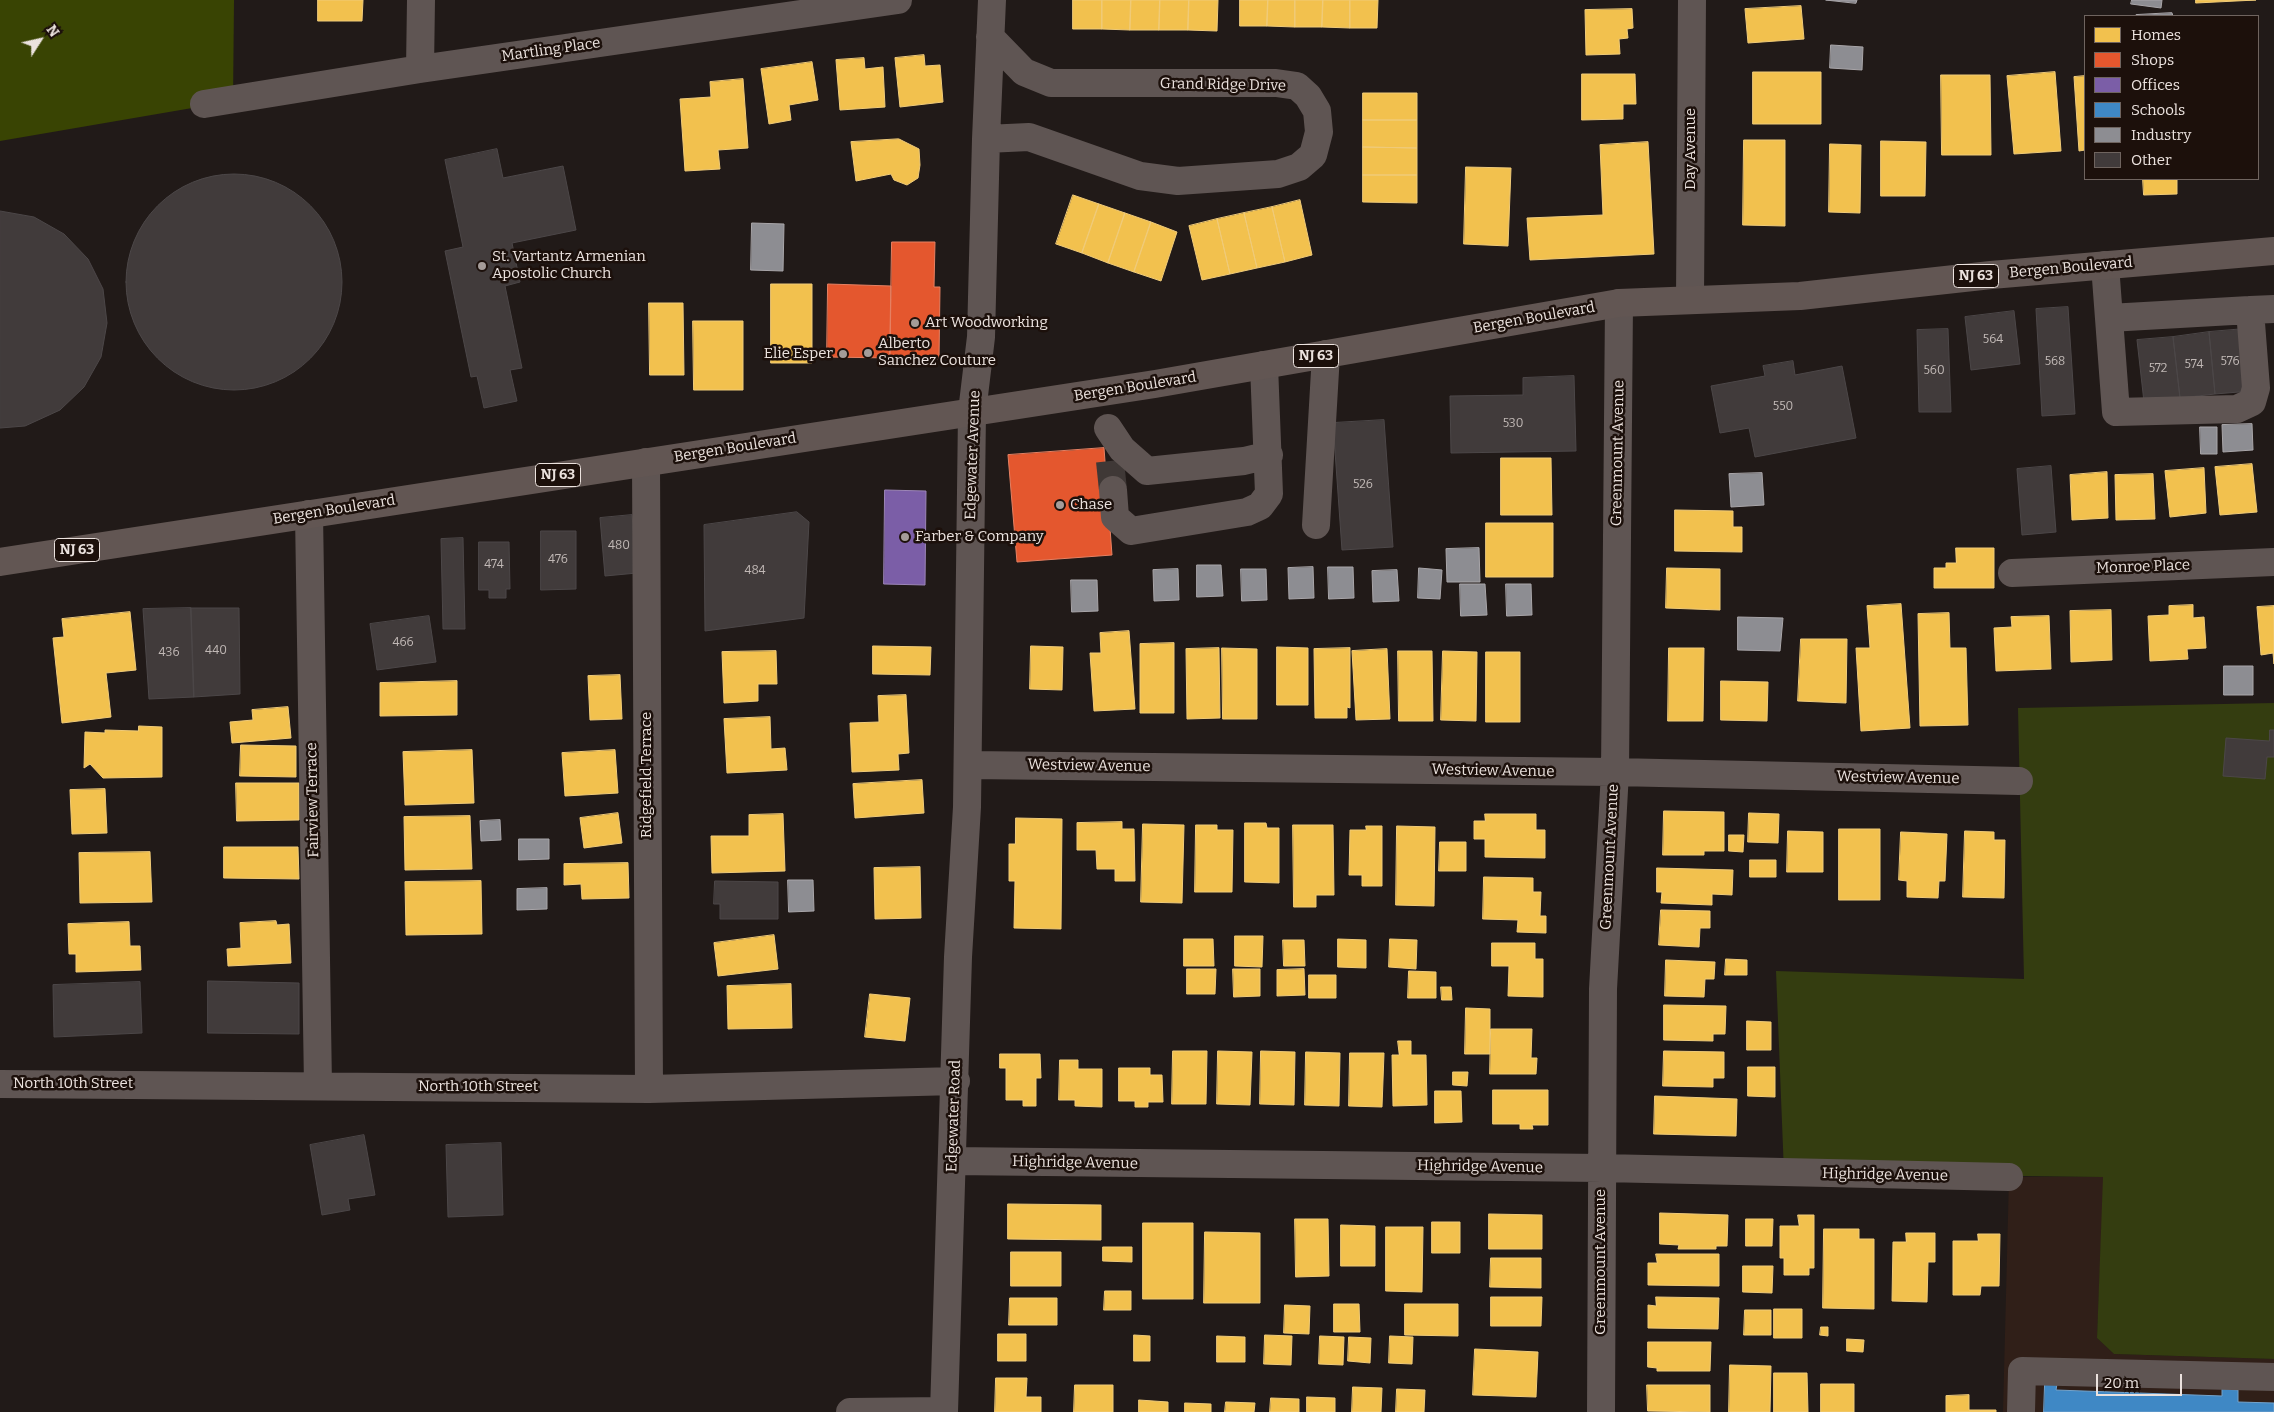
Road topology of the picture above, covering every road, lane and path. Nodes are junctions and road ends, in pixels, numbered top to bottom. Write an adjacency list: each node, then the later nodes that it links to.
1 (421, 0): 7 (street)
2 (898, 0): 5 (street, Martling Place)
3 (992, 0): 6 (street, Edgewater Avenue)
4 (1692, 0): 12 (street, Day Avenue)
5 (777, 8): 7 (street, Martling Place)
6 (990, 37): 9 (street, Edgewater Avenue); 9 (street, Grand Ridge Drive)
7 (420, 69): 8 (street, Martling Place)
8 (204, 104)
9 (986, 139): 19 (street, Edgewater Avenue)
10 (2274, 251): 11 (main road, Bergen Boulevard / NJ 63)
11 (2105, 264): 12 (main road, Bergen Boulevard / NJ 63); 15 (street)
12 (1690, 299): 13 (main road, Bergen Boulevard / NJ 63)
13 (1620, 303): 16 (main road, Bergen Boulevard / NJ 63); 31 (street, Greenmount Avenue)
14 (2262, 310): 15 (street); 15 (street)
15 (2109, 318)
16 (1326, 354): 17 (main road, Bergen Boulevard / NJ 63); 26 (street)
17 (1264, 366): 18 (main road, Bergen Boulevard / NJ 63); 21 (street)
18 (1106, 391): 19 (main road, Bergen Boulevard / NJ 63); 20 (street)
19 (972, 412): 23 (main road, Bergen Boulevard / NJ 63); 30 (street, Edgewater Avenue)
20 (1108, 428): 21 (street); 22 (street)
21 (1269, 455): 24 (street)
22 (1110, 461)
23 (646, 462): 25 (main road, Bergen Boulevard / NJ 63); 37 (street, Ridgefield Terrace)
24 (1113, 490)
25 (309, 514): 27 (main road, Bergen Boulevard / NJ 63); 36 (street, Fairview Terrace)
26 (1316, 525)
27 (0, 562)
28 (2274, 562): 29 (street, Monroe Place)
29 (2012, 573)
30 (968, 765): 31 (street, Westview Avenue); 33 (street, Edgewater Avenue)
31 (1615, 772): 32 (street, Westview Avenue); 39 (street, Greenmount Avenue)
32 (2019, 781)
33 (966, 820): 34 (street, Edgewater Road)
34 (956, 1081): 37 (street, North 10th Street); 38 (street, Edgewater Road)
35 (0, 1084): 36 (street, North 10th Street)
36 (318, 1086): 37 (street, North 10th Street)
37 (649, 1089)
38 (952, 1161): 39 (street, Highridge Avenue); 42 (street, Edgewater Road)
39 (1602, 1168): 40 (street, Highridge Avenue); 44 (street, Greenmount Avenue)
40 (2009, 1177)
41 (2274, 1377): 45 (street)
42 (944, 1411): 43 (street)
43 (850, 1412)
44 (1601, 1412)
45 (2021, 1412)

